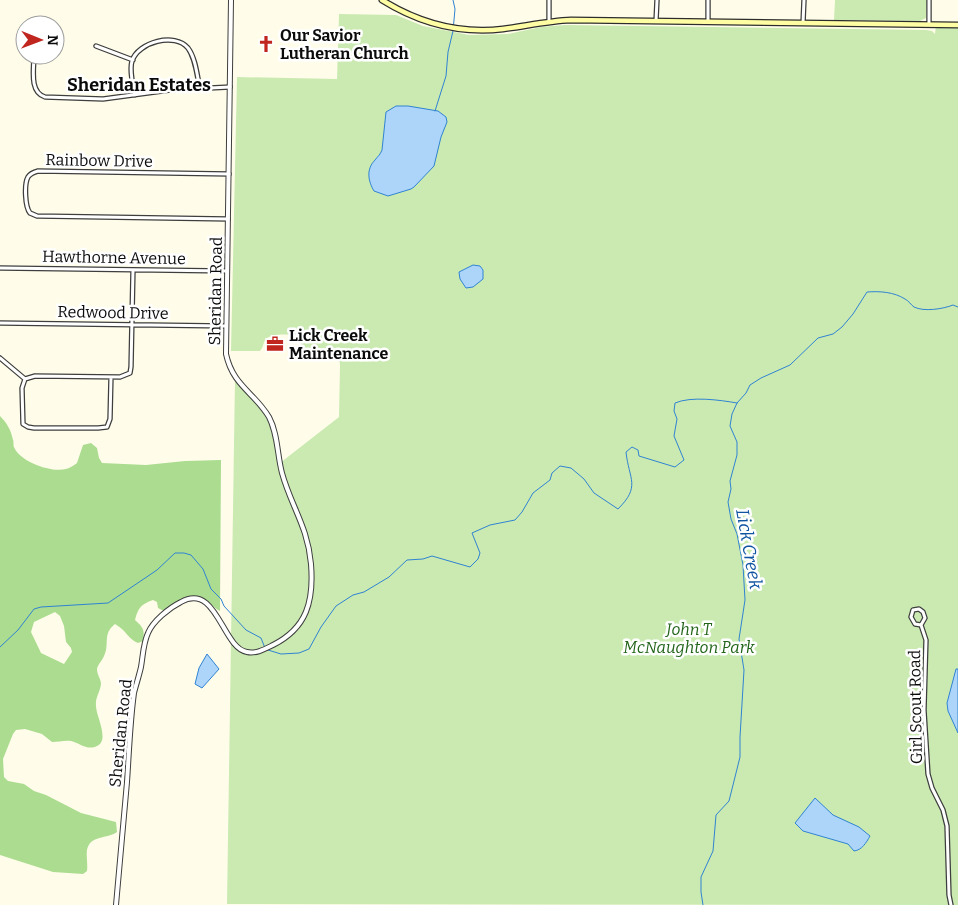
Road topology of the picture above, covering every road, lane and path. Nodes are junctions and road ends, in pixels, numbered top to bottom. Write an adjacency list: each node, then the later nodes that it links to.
1 (231, 0): 17 (street, Sheridan Road)
2 (382, 0): 9 (main road)
3 (549, 0): 9 (street)
4 (656, 0): 8 (street)
5 (708, 0): 10 (street)
6 (804, 0): 11 (street)
7 (929, 0): 12 (street)
8 (656, 20): 9 (main road); 10 (main road)
9 (549, 21)
10 (708, 21): 11 (main road)
11 (803, 23): 12 (main road)
12 (929, 25): 13 (main road)
13 (958, 25)
14 (96, 46): 15 (street)
15 (132, 60): 18 (street); 19 (street)
16 (34, 65): 19 (street)
17 (230, 87): 18 (street); 20 (street, Sheridan Road)
18 (200, 89): 19 (street)
19 (135, 95)
20 (229, 174): 21 (street, Sheridan Road); 21 (street, Rainbow Drive)
21 (228, 220): 24 (street, Sheridan Road)
22 (0, 268): 23 (street, Hawthorne Avenue)
23 (133, 270): 24 (street, Hawthorne Avenue); 26 (street)
24 (227, 271): 27 (street, Sheridan Road)
25 (0, 323): 26 (street, Redwood Drive)
26 (132, 324): 27 (street, Redwood Drive); 29 (street)
27 (226, 326): 32 (street, Sheridan Road)
28 (0, 358): 30 (street)
29 (111, 377): 30 (street); 30 (street)
30 (25, 379)
31 (921, 625): 31 (street, Girl Scout Road); 33 (street, Girl Scout Road)
32 (116, 905)
33 (951, 905)

